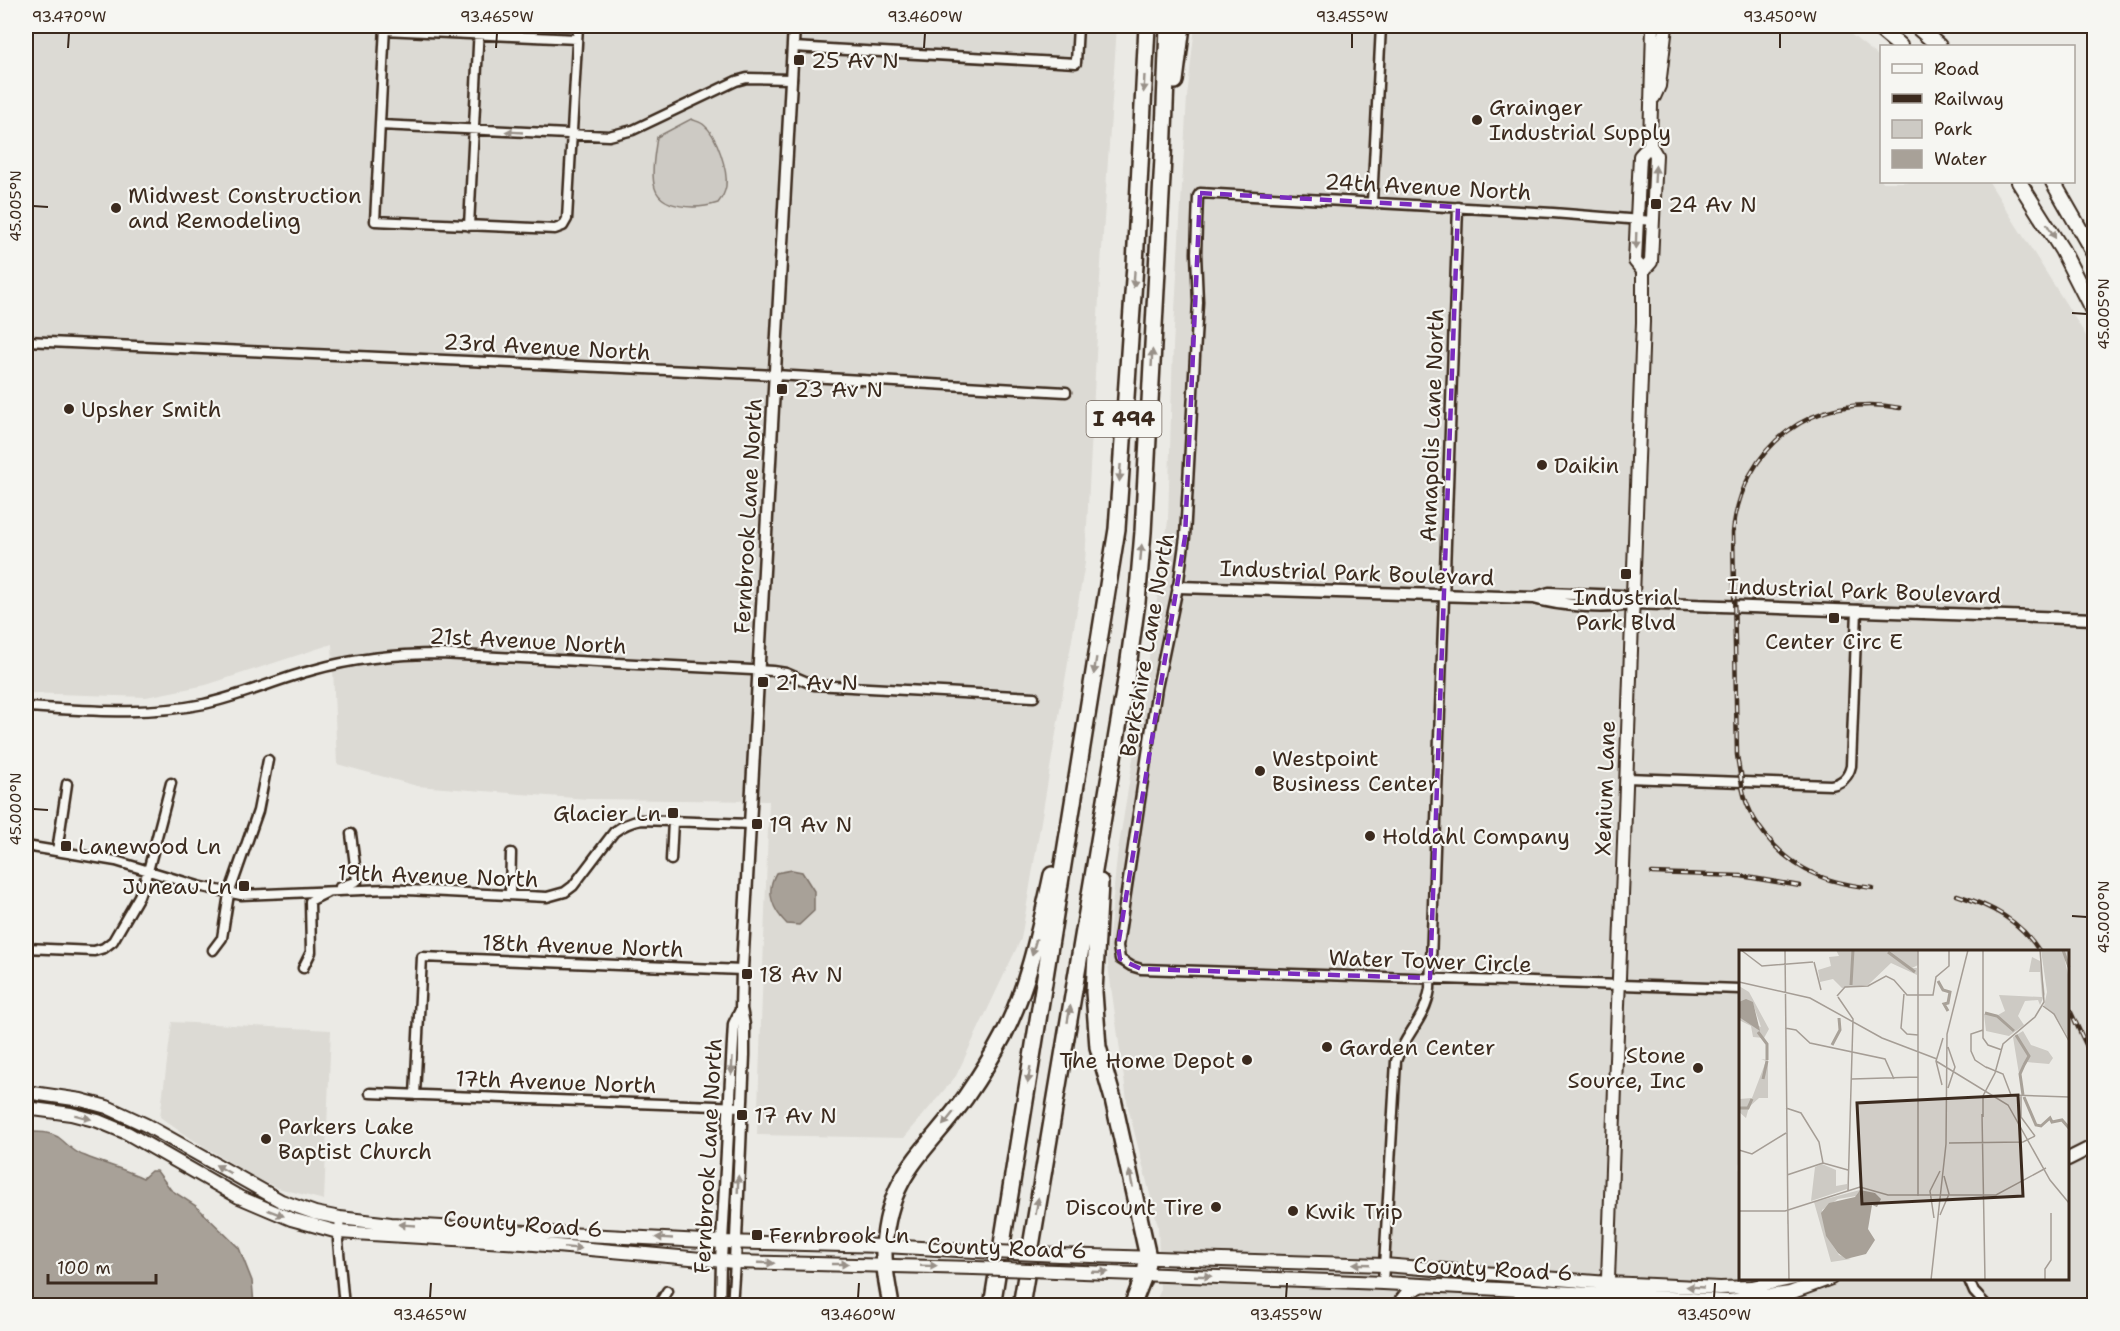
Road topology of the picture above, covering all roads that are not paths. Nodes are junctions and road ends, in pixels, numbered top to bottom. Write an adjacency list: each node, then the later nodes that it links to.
1 (578, 26): 14 (street)
2 (794, 26): 17 (street, Fernbrook Lane North)
3 (1078, 26): 17 (street)
4 (1147, 26): 52 (highway, I 494, one-way to 52)
5 (1168, 26): 24 (highway, I 494)
6 (1182, 26): 24 (highway)
7 (1381, 26): 28 (street)
8 (1653, 26): 19 (main road, Xenium Lane)
9 (1666, 26): 19 (main road, Xenium Lane)
10 (1876, 26): 15 (highway)
11 (1916, 26): 16 (highway)
12 (384, 28): 13 (street); 20 (street)
13 (479, 30): 14 (street); 21 (street)
14 (578, 39): 22 (street)
15 (1899, 45)
16 (1938, 45)
17 (793, 48): 18 (street, Fernbrook Lane North)
18 (792, 79): 22 (street); 37 (street, Fernbrook Lane North)
19 (1652, 104): 23 (main road, Xenium Lane)
20 (380, 125): 21 (street); 32 (street)
21 (474, 130): 22 (street, one-way to 21); 32 (street)
22 (572, 135): 32 (street)
23 (1650, 145): 30 (main road, Xenium Lane); 31 (main road, Xenium Lane, one-way to 23)
24 (1163, 158): 51 (highway, I 494, one-way to 24)
25 (2020, 183): 35 (highway, one-way to 35)
26 (2054, 183): 33 (highway)
27 (1200, 193): 28 (street, 24th Avenue North); 39 (street, Berkshire Lane North)
28 (1372, 202): 29 (street, 24th Avenue North)
29 (1458, 207): 30 (street, 24th Avenue North); 40 (street, Annapolis Lane North)
30 (1637, 219): 31 (street, 24th Avenue North); 34 (main road, Xenium Lane, one-way to 34)
31 (1653, 221): 34 (main road, Xenium Lane)
32 (469, 226)
33 (2094, 254)
34 (1643, 271): 41 (main road, Xenium Lane)
35 (2094, 314)
36 (26, 341): 37 (street, 23rd Avenue North)
37 (775, 375): 38 (street, 23rd Avenue North); 44 (street, Fernbrook Lane North)
38 (1066, 392)
39 (1178, 587): 40 (street, Industrial Park Boulevard); 66 (street, Berkshire Lane North)
40 (1444, 596): 41 (street, Industrial Park Boulevard); 69 (street, Annapolis Lane North)
41 (1632, 603): 42 (street, Industrial Park Boulevard); 48 (main road, Xenium Lane)
42 (1857, 610): 43 (street, Industrial Park Boulevard); 48 (street)
43 (2094, 619)
44 (759, 670): 45 (street, 21st Avenue North); 46 (street, 21st Avenue North); 54 (street, Fernbrook Lane North)
45 (1034, 697)
46 (26, 708)
47 (268, 760): 62 (street)
48 (1626, 778): 70 (main road, Xenium Lane)
49 (171, 783): 60 (street)
50 (67, 784): 57 (street)
51 (1106, 798): 86 (highway, one-way to 51); 107 (highway, I 494, one-way to 51)
52 (1072, 810): 85 (highway, one-way to 85); 106 (highway, I 494, one-way to 106)
53 (673, 821): 54 (street, 19th Avenue North); 59 (street); 63 (street, 19th Avenue North)
54 (750, 824): 68 (street, Fernbrook Lane North)
55 (351, 834): 61 (street)
56 (26, 846): 57 (street, 19th Avenue North)
57 (57, 851): 60 (street, 19th Avenue North)
58 (511, 853): 63 (street)
59 (671, 860)
60 (148, 871): 62 (street, 19th Avenue North); 64 (street)
61 (334, 890): 62 (street, 19th Avenue North); 63 (street, 19th Avenue North); 67 (street)
62 (230, 894): 65 (street)
63 (510, 894)
64 (26, 948)
65 (213, 950)
66 (1120, 959): 69 (street, Water Tower Circle)
67 (303, 968)
68 (742, 970): 72 (street, Fernbrook Lane North); 75 (street, 18th Avenue North)
69 (1430, 978): 70 (street, Water Tower Circle); 90 (street, Annapolis Lane North)
70 (1618, 985): 71 (street, Water Tower Circle); 96 (main road, Xenium Lane)
71 (1739, 989)
72 (741, 1009): 76 (street, Fernbrook Lane North, one-way to 76); 77 (street, Fernbrook Lane North)
73 (26, 1092): 81 (main road, County Road 6, one-way to 73)
74 (370, 1093): 75 (street, 17th Avenue North)
75 (415, 1095): 76 (street, 17th Avenue North)
76 (730, 1107): 77 (street, 17th Avenue North); 83 (street, Fernbrook Lane North)
77 (742, 1107): 84 (street, Fernbrook Lane North, one-way to 77)
78 (26, 1108): 82 (main road, County Road 6, one-way to 82)
79 (2094, 1146): 80 (main road)
80 (2069, 1158)
81 (340, 1218): 82 (street); 83 (main road, County Road 6, one-way to 81)
82 (338, 1232): 87 (main road, County Road 6, one-way to 87); 101 (street)
83 (723, 1242): 84 (main road, County Road 6); 87 (street, Fernbrook Lane North)
84 (736, 1242): 85 (main road, County Road 6); 88 (street, Fernbrook Lane North)
85 (884, 1246): 86 (main road, County Road 6, bridge); 89 (highway)
86 (1148, 1257): 90 (main road, County Road 6, one-way to 86); 91 (highway)
87 (721, 1260): 88 (main road, County Road 6); 103 (street, Fernbrook Lane North)
88 (735, 1262): 89 (main road, County Road 6, one-way to 89); 104 (street, Fernbrook Lane North)
89 (884, 1265): 91 (main road, County Road 6, one-way to 91, bridge); 105 (highway)
90 (1384, 1265): 95 (street, Annapolis Lane North); 96 (main road, County Road 6)
91 (1145, 1273): 95 (main road, County Road 6, one-way to 95); 108 (highway)
92 (1785, 1280): 96 (main road, County Road 6, one-way to 96)
93 (1826, 1280): 99 (main road, County Road 6)
94 (1969, 1280): 100 (street)
95 (1383, 1283): 97 (main road, County Road 6)
96 (1608, 1283): 99 (main road, Xenium Lane)
97 (1423, 1286): 99 (main road, County Road 6); 109 (main road)
98 (667, 1291): 102 (street)
99 (1608, 1301)
100 (1984, 1304)
101 (344, 1305)
102 (658, 1305)
103 (720, 1305)
104 (732, 1305)
105 (891, 1305)
106 (992, 1305)
107 (1020, 1305)
108 (1132, 1305)
109 (1397, 1305)

